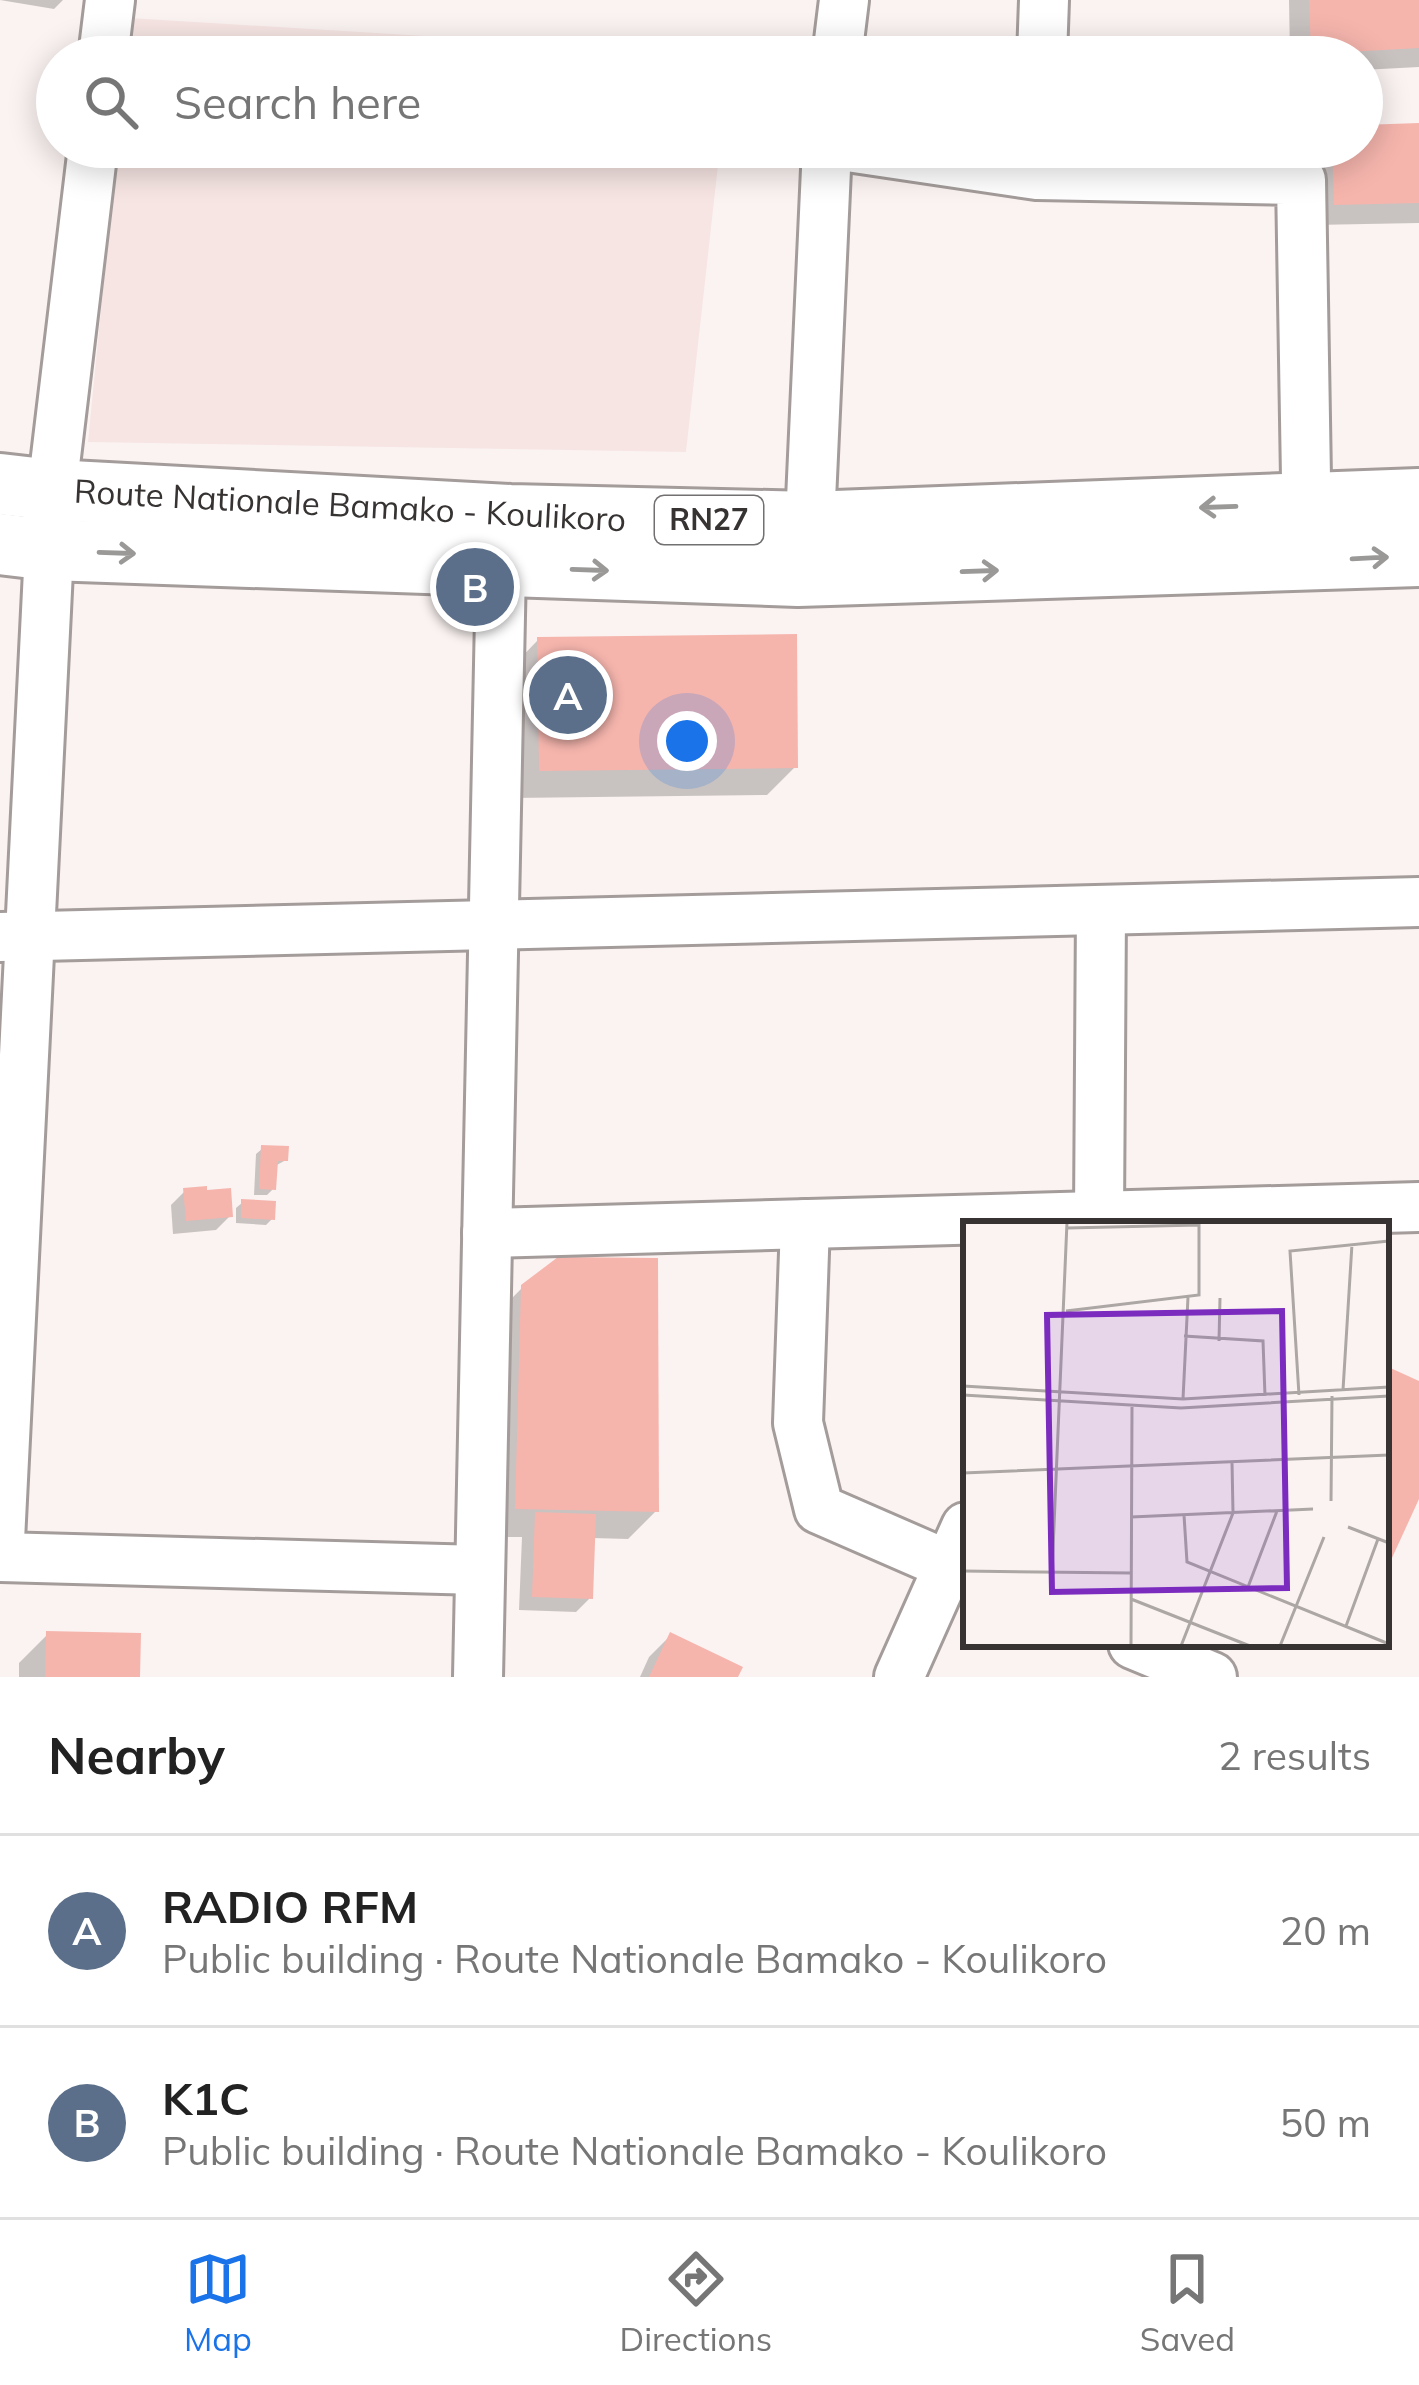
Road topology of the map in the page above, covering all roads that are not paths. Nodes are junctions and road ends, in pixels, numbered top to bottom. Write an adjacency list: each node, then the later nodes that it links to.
1 (110, 0): 4 (street)
2 (844, 0): 5 (street)
3 (1044, 0): 6 (street)
4 (106, 36)
5 (840, 36)
6 (1043, 36)
7 (89, 168): 10 (street)
8 (826, 168): 12 (street)
9 (1140, 168): 13 (street)
10 (26, 487): 12 (main road, Route Nationale Bamako - Koulikoro / RN27); 14 (street)
11 (1419, 500): 13 (main road, Route Nationale Bamako - Koulikoro / RN27)
12 (810, 522): 13 (main road, Route Nationale Bamako - Koulikoro / RN27, one-way to 12)
13 (1307, 532): 15 (main road, Route Nationale Bamako - Koulikoro / RN27, one-way to 15); 16 (main road, Route Nationale Bamako - Koulikoro / RN27, one-way to 13)
14 (25, 547): 16 (main road, Route Nationale Bamako - Koulikoro / RN27, one-way to 16); 20 (street)
15 (1419, 556)
16 (501, 568): 19 (street)
17 (1419, 902): 18 (street)
18 (1100, 910): 19 (street); 23 (street)
19 (494, 925): 20 (street); 27 (street)
20 (15, 937): 28 (street)
21 (1419, 1207): 22 (street)
22 (1367, 1216): 23 (street)
23 (1097, 1220): 24 (street)
24 (1024, 1221)
25 (963, 1222): 26 (street)
26 (805, 1224): 27 (street); 29 (street)
27 (488, 1233): 31 (street)
28 (0, 1540)
29 (960, 1555): 35 (street)
30 (0, 1557): 31 (street)
31 (481, 1570): 34 (street)
32 (1144, 1647): 33 (street)
33 (1197, 1662)
34 (478, 1677)
35 (899, 1677)

